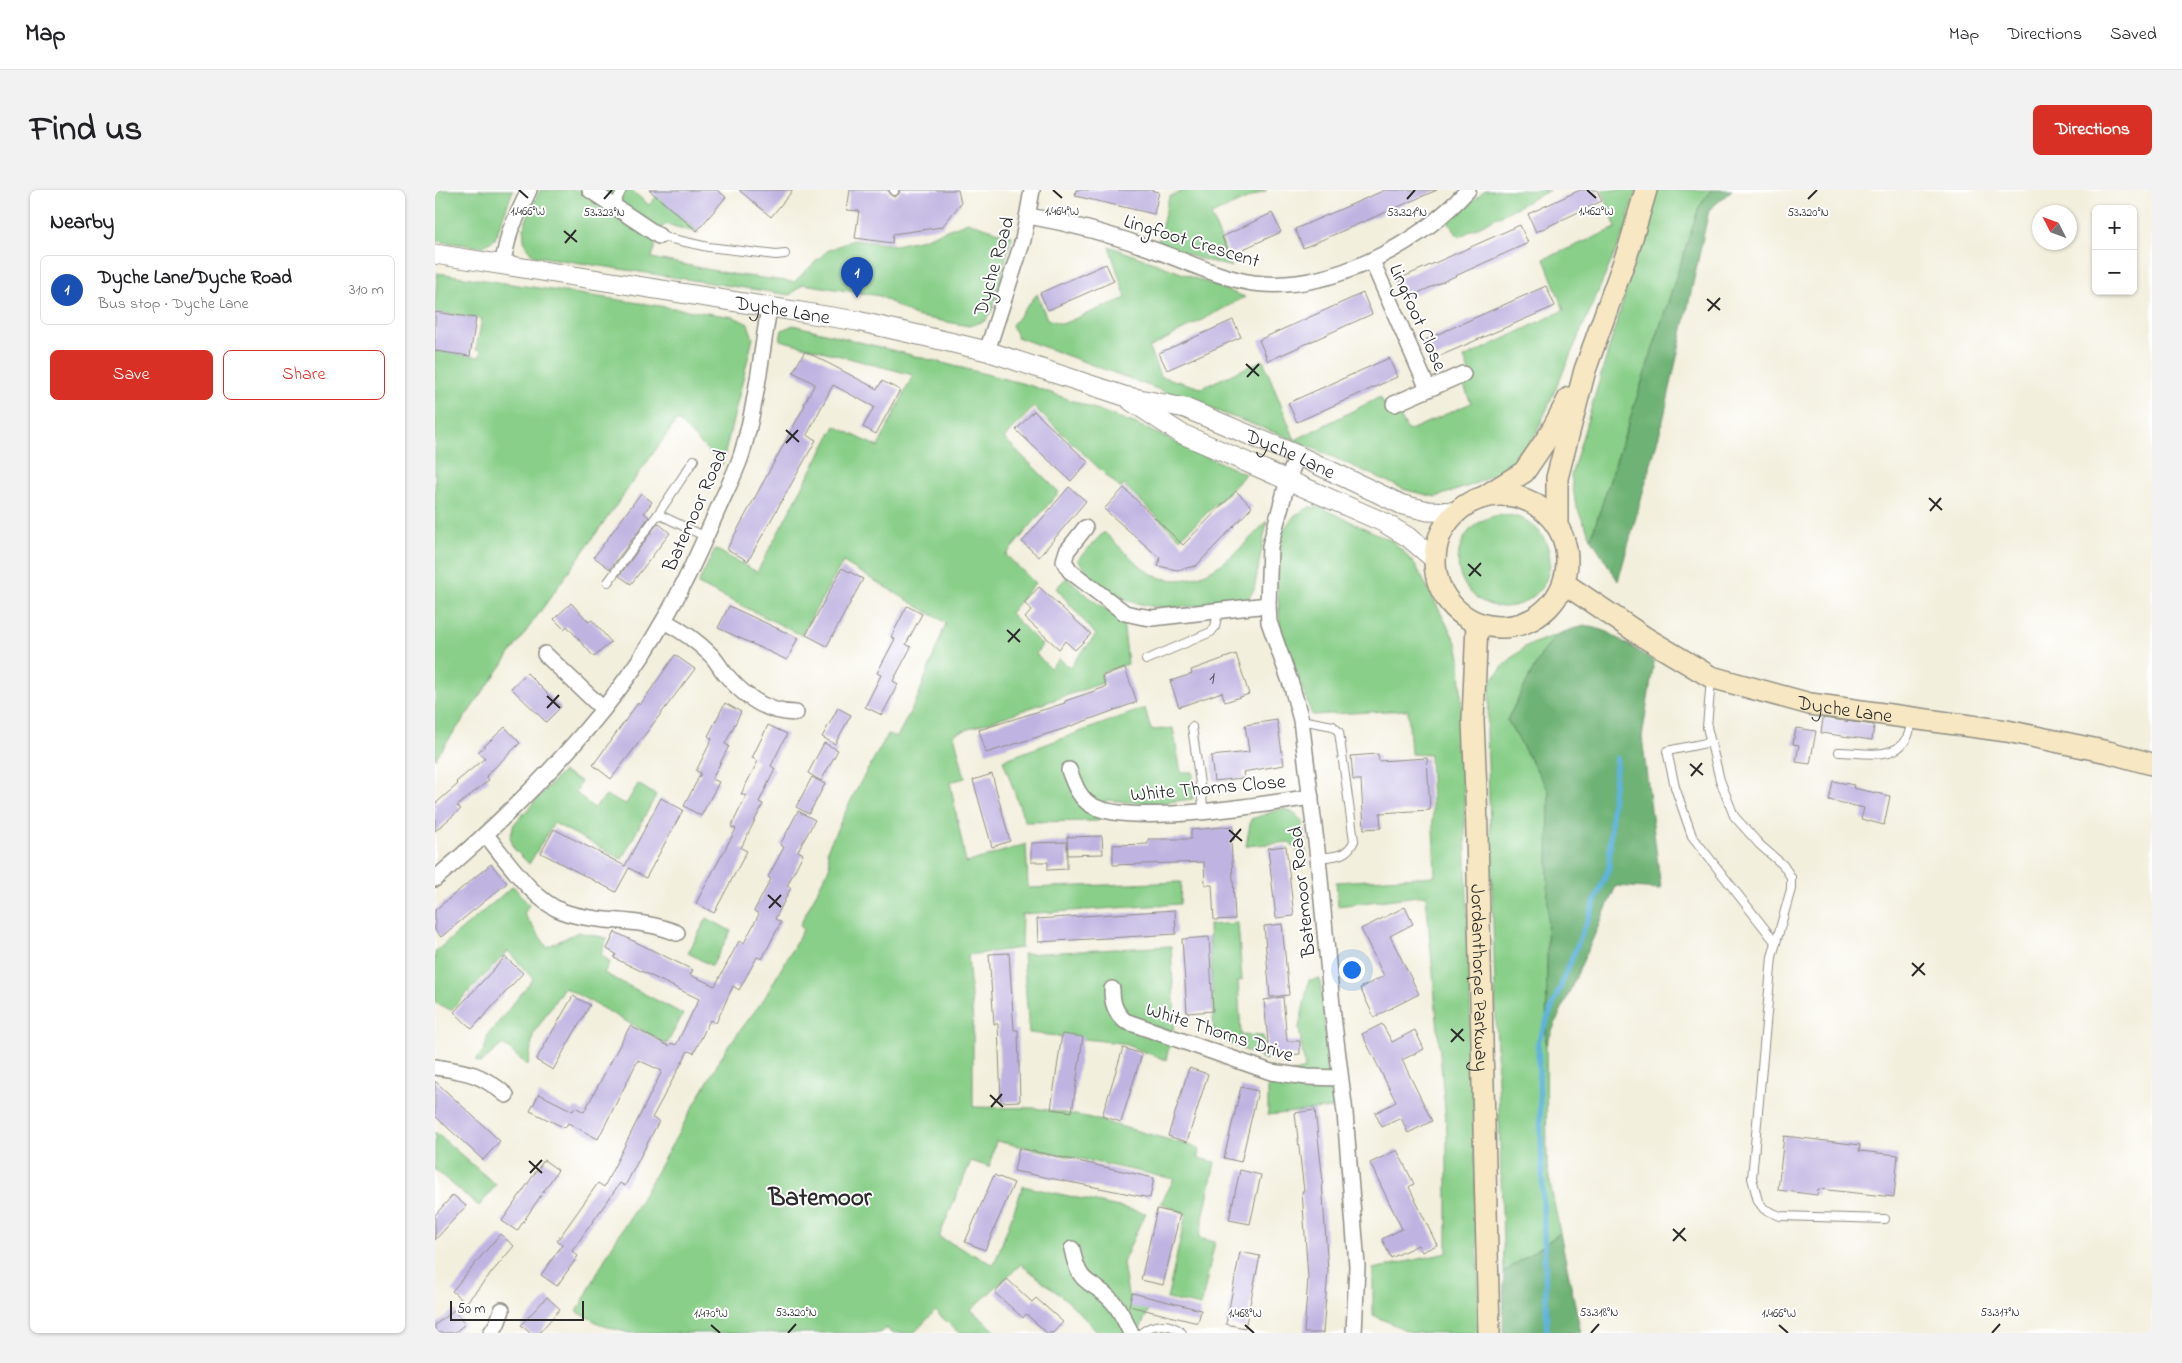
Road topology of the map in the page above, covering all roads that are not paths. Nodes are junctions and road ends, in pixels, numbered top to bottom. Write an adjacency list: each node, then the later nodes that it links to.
1 (529, 190): 13 (street)
2 (590, 190): 7 (street)
3 (622, 190): 7 (lane)
4 (1032, 190): 8 (street, Dyche Road)
5 (1468, 190): 12 (street, Lingfoot Crescent)
6 (1646, 190): 16 (main road)
7 (614, 205): 9 (street)
8 (1029, 216): 12 (street, Lingfoot Crescent); 15 (street, Dyche Road)
9 (659, 236): 11 (lane)
10 (435, 254): 13 (street, Dyche Lane)
11 (785, 254)
12 (1372, 261): 18 (street, Lingfoot Close)
13 (502, 264): 14 (street, Dyche Lane)
14 (769, 308): 15 (street, Dyche Lane); 29 (street, Batemoor Road)
15 (987, 352): 19 (street, Dyche Lane)
16 (1585, 370): 24 (main road); 27 (main road)
17 (1463, 374): 18 (street, Lingfoot Close)
18 (1428, 389): 20 (street, Lingfoot Close)
19 (1124, 396): 21 (street, Dyche Lane); 23 (street, Dyche Lane)
20 (1394, 404)
21 (1297, 455): 23 (street, Batemoor Road); 25 (street, Dyche Lane)
22 (693, 460): 26 (lane)
23 (1288, 480): 30 (street, Dyche Lane); 33 (street, Batemoor Road)
24 (1487, 495): 25 (main road); 27 (main road)
25 (1457, 512): 30 (main road)
26 (658, 514): 29 (lane); 31 (lane)
27 (1557, 522): 32 (main road)
28 (1085, 528): 34 (street)
29 (706, 537): 35 (street, Batemoor Road)
30 (1434, 559): 36 (main road)
31 (608, 582)
32 (1565, 584): 36 (main road); 39 (main road, Dyche Lane)
33 (1268, 605): 34 (street); 43 (street, Batemoor Road)
34 (1218, 612): 38 (lane)
35 (664, 621): 40 (street, Batemoor Road); 41 (street)
36 (1477, 623): 68 (main road, Jordanthorpe Parkway)
37 (545, 654): 40 (street)
38 (1146, 660)
39 (1711, 677): 42 (main road, Dyche Lane); 45 (lane)
40 (603, 709): 51 (street, Batemoor Road)
41 (796, 713)
42 (1912, 718): 46 (lane); 47 (main road, Dyche Lane)
43 (1301, 720): 49 (street, Batemoor Road); 52 (lane)
44 (1192, 727): 50 (lane)
45 (1711, 742): 55 (lane); 55 (lane)
46 (1839, 752)
47 (2152, 764)
48 (1069, 770): 50 (street, White Thorns Close)
49 (1311, 797): 50 (street, White Thorns Close); 52 (street, Batemoor Road)
50 (1204, 812)
51 (486, 835): 53 (street, Batemoor Road); 54 (street)
52 (1319, 858): 58 (street, Batemoor Road)
53 (435, 880)
54 (677, 933)
55 (1776, 943): 60 (lane)
56 (1112, 989): 58 (street, White Thorns Drive)
57 (435, 1067): 59 (street)
58 (1340, 1078): 67 (street, Batemoor Road)
59 (506, 1094)
60 (1885, 1219)
61 (1072, 1249): 64 (street)
62 (502, 1310): 63 (street)
63 (491, 1333)
64 (1131, 1333)
65 (1141, 1333): 66 (lane)
66 (1182, 1333)
67 (1354, 1333)
68 (1489, 1333)

